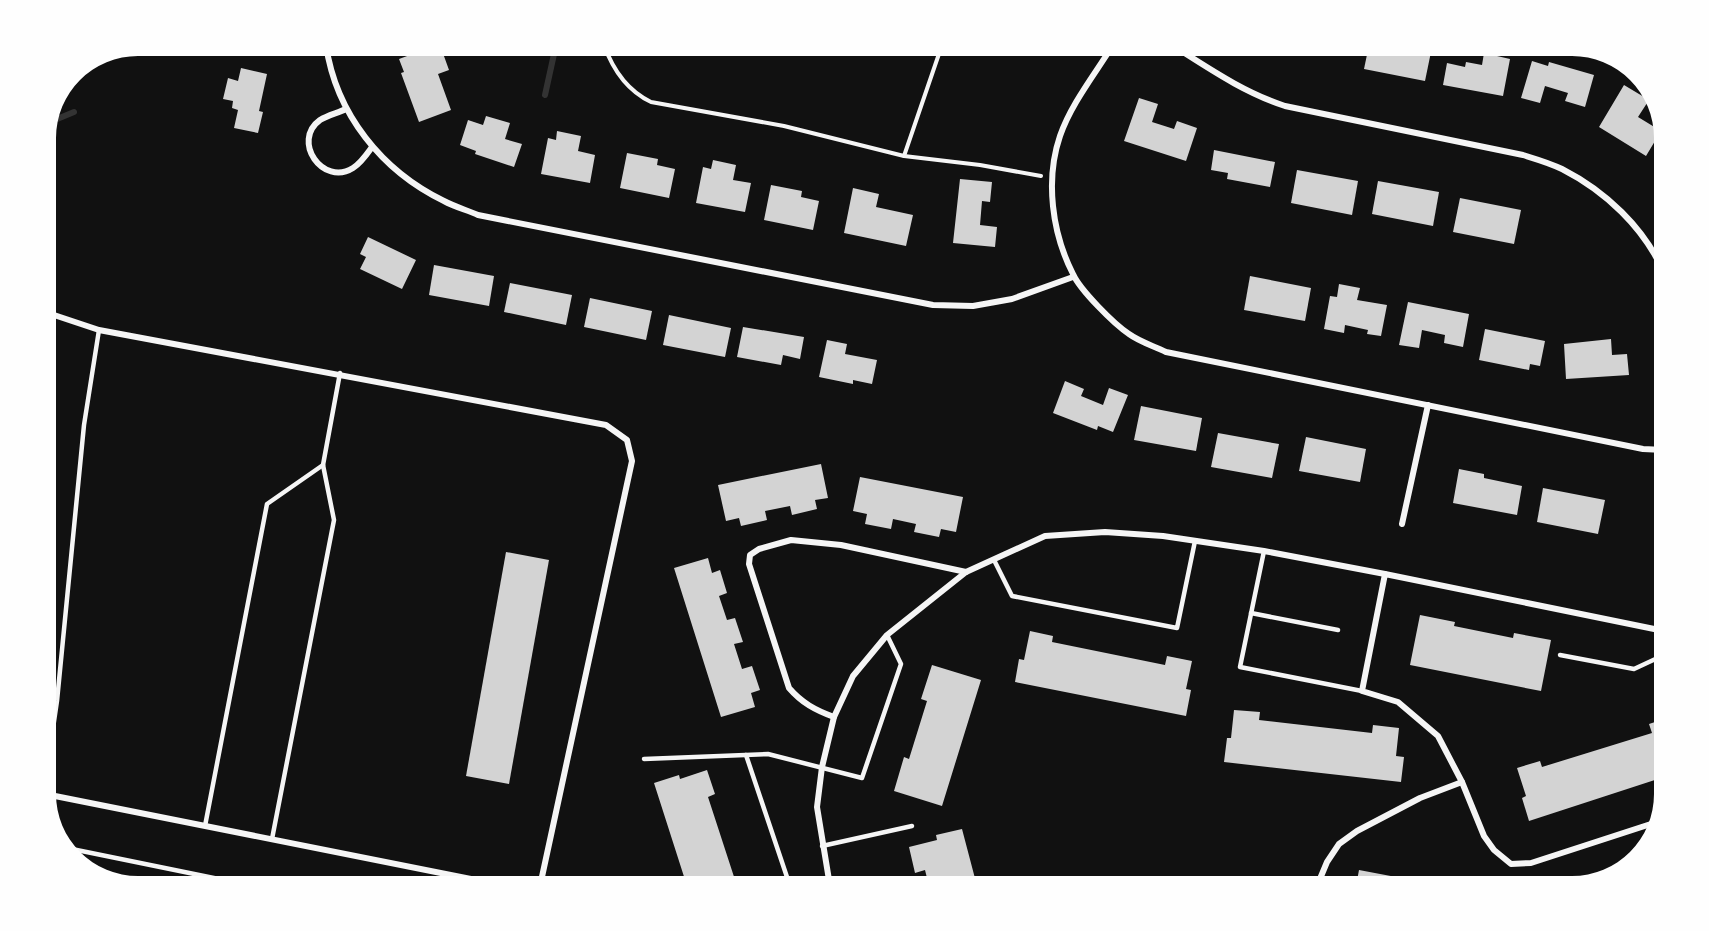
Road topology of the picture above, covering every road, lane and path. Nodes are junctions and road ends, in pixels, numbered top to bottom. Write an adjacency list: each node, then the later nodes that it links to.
1 (328, 55): 6 (street)
2 (609, 55): 8 (path)
3 (939, 55): 8 (path)
4 (1107, 55): 9 (street)
5 (1188, 55): 10 (street)
6 (346, 110): 7 (street); 7 (street)
7 (372, 147): 11 (street)
8 (904, 156): 9 (path)
9 (1052, 178): 11 (street)
10 (1653, 253)
11 (1073, 277): 15 (street)
12 (56, 316): 13 (street)
13 (99, 330): 14 (street); 31 (lane)
14 (340, 373): 17 (lane); 46 (street)
15 (1428, 405): 16 (street); 18 (street)
16 (1653, 449)
17 (323, 465): 39 (lane); 41 (lane)
18 (1402, 524)
19 (1195, 540): 20 (street); 21 (street); 21 (lane)
20 (1264, 551): 23 (street); 24 (lane)
21 (994, 560): 22 (street)
22 (966, 572): 27 (street); 32 (street)
23 (1385, 574): 25 (street); 30 (street)
24 (1251, 613): 26 (lane); 30 (lane)
25 (1654, 629)
26 (1338, 630)
27 (887, 635): 32 (street); 35 (lane)
28 (1560, 655): 29 (lane)
29 (1654, 660)
30 (1362, 691): 36 (street)
31 (56, 708)
32 (834, 717): 35 (street)
33 (746, 755): 34 (lane); 35 (lane); 47 (lane)
34 (644, 759)
35 (822, 766): 42 (street)
36 (1462, 782): 38 (street); 49 (street)
37 (56, 796): 39 (street)
38 (1647, 825)
39 (205, 826): 41 (street)
40 (912, 826): 42 (lane)
41 (272, 839): 45 (street)
42 (822, 846): 48 (street)
43 (78, 850): 44 (lane)
44 (204, 876)
45 (456, 876)
46 (542, 876)
47 (787, 876)
48 (828, 876)
49 (1321, 876)

